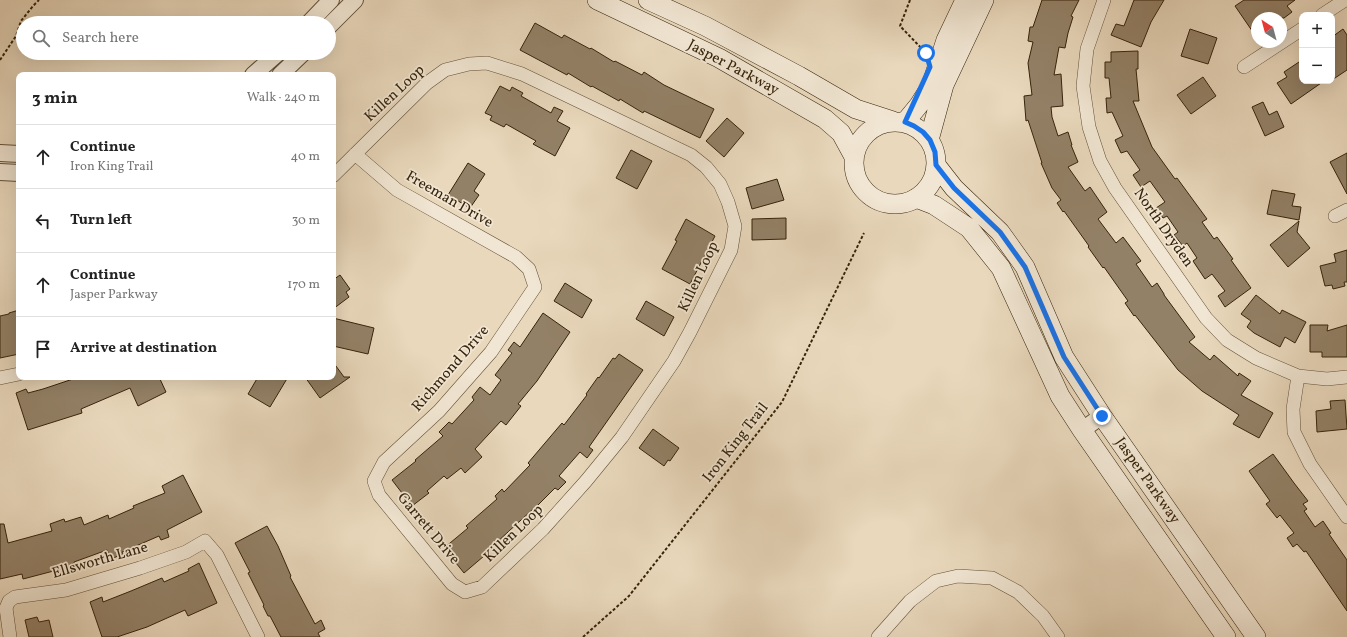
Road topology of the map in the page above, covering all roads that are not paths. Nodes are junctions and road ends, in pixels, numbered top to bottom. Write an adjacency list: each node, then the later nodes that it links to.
1 (331, 0): 10 (street)
2 (355, 0): 11 (street)
3 (597, 0): 23 (main road, Jasper Parkway)
4 (648, 0): 18 (main road, Jasper Parkway)
5 (965, 0): 18 (main road)
6 (984, 0): 19 (main road)
7 (1104, 0): 31 (street, North Dryden)
8 (1345, 0): 9 (street)
9 (1327, 12)
10 (315, 16)
11 (336, 19)
12 (1299, 31): 15 (street)
13 (270, 60): 16 (street)
14 (296, 60): 17 (street)
15 (1244, 67)
16 (256, 72)
17 (283, 72)
18 (899, 122): 19 (main road); 23 (main road)
19 (930, 140): 24 (main road)
20 (0, 153): 21 (street)
21 (16, 154)
22 (355, 154): 27 (street, Killen Loop); 29 (street, Freeman Drive); 38 (street, Killen Loop)
23 (854, 155): 28 (main road)
24 (936, 165): 28 (main road); 34 (main road, Jasper Parkway)
25 (0, 172): 26 (street)
26 (16, 173)
27 (336, 173)
28 (916, 198): 35 (main road, Jasper Parkway)
29 (529, 269): 36 (street, Richmond Drive)
30 (16, 375): 33 (street)
31 (1298, 376): 32 (street, North Dryden); 37 (street)
32 (1347, 377)
33 (0, 378)
34 (1102, 416): 35 (street); 44 (main road, Jasper Parkway)
35 (1082, 430): 43 (main road, Jasper Parkway)
36 (374, 481): 38 (street, Garrett Drive)
37 (1347, 518)
38 (465, 592)
39 (10, 637): 40 (street, Ellsworth Lane)
40 (258, 637)
41 (878, 637): 42 (street)
42 (1058, 637)
43 (1226, 637)
44 (1256, 637)

